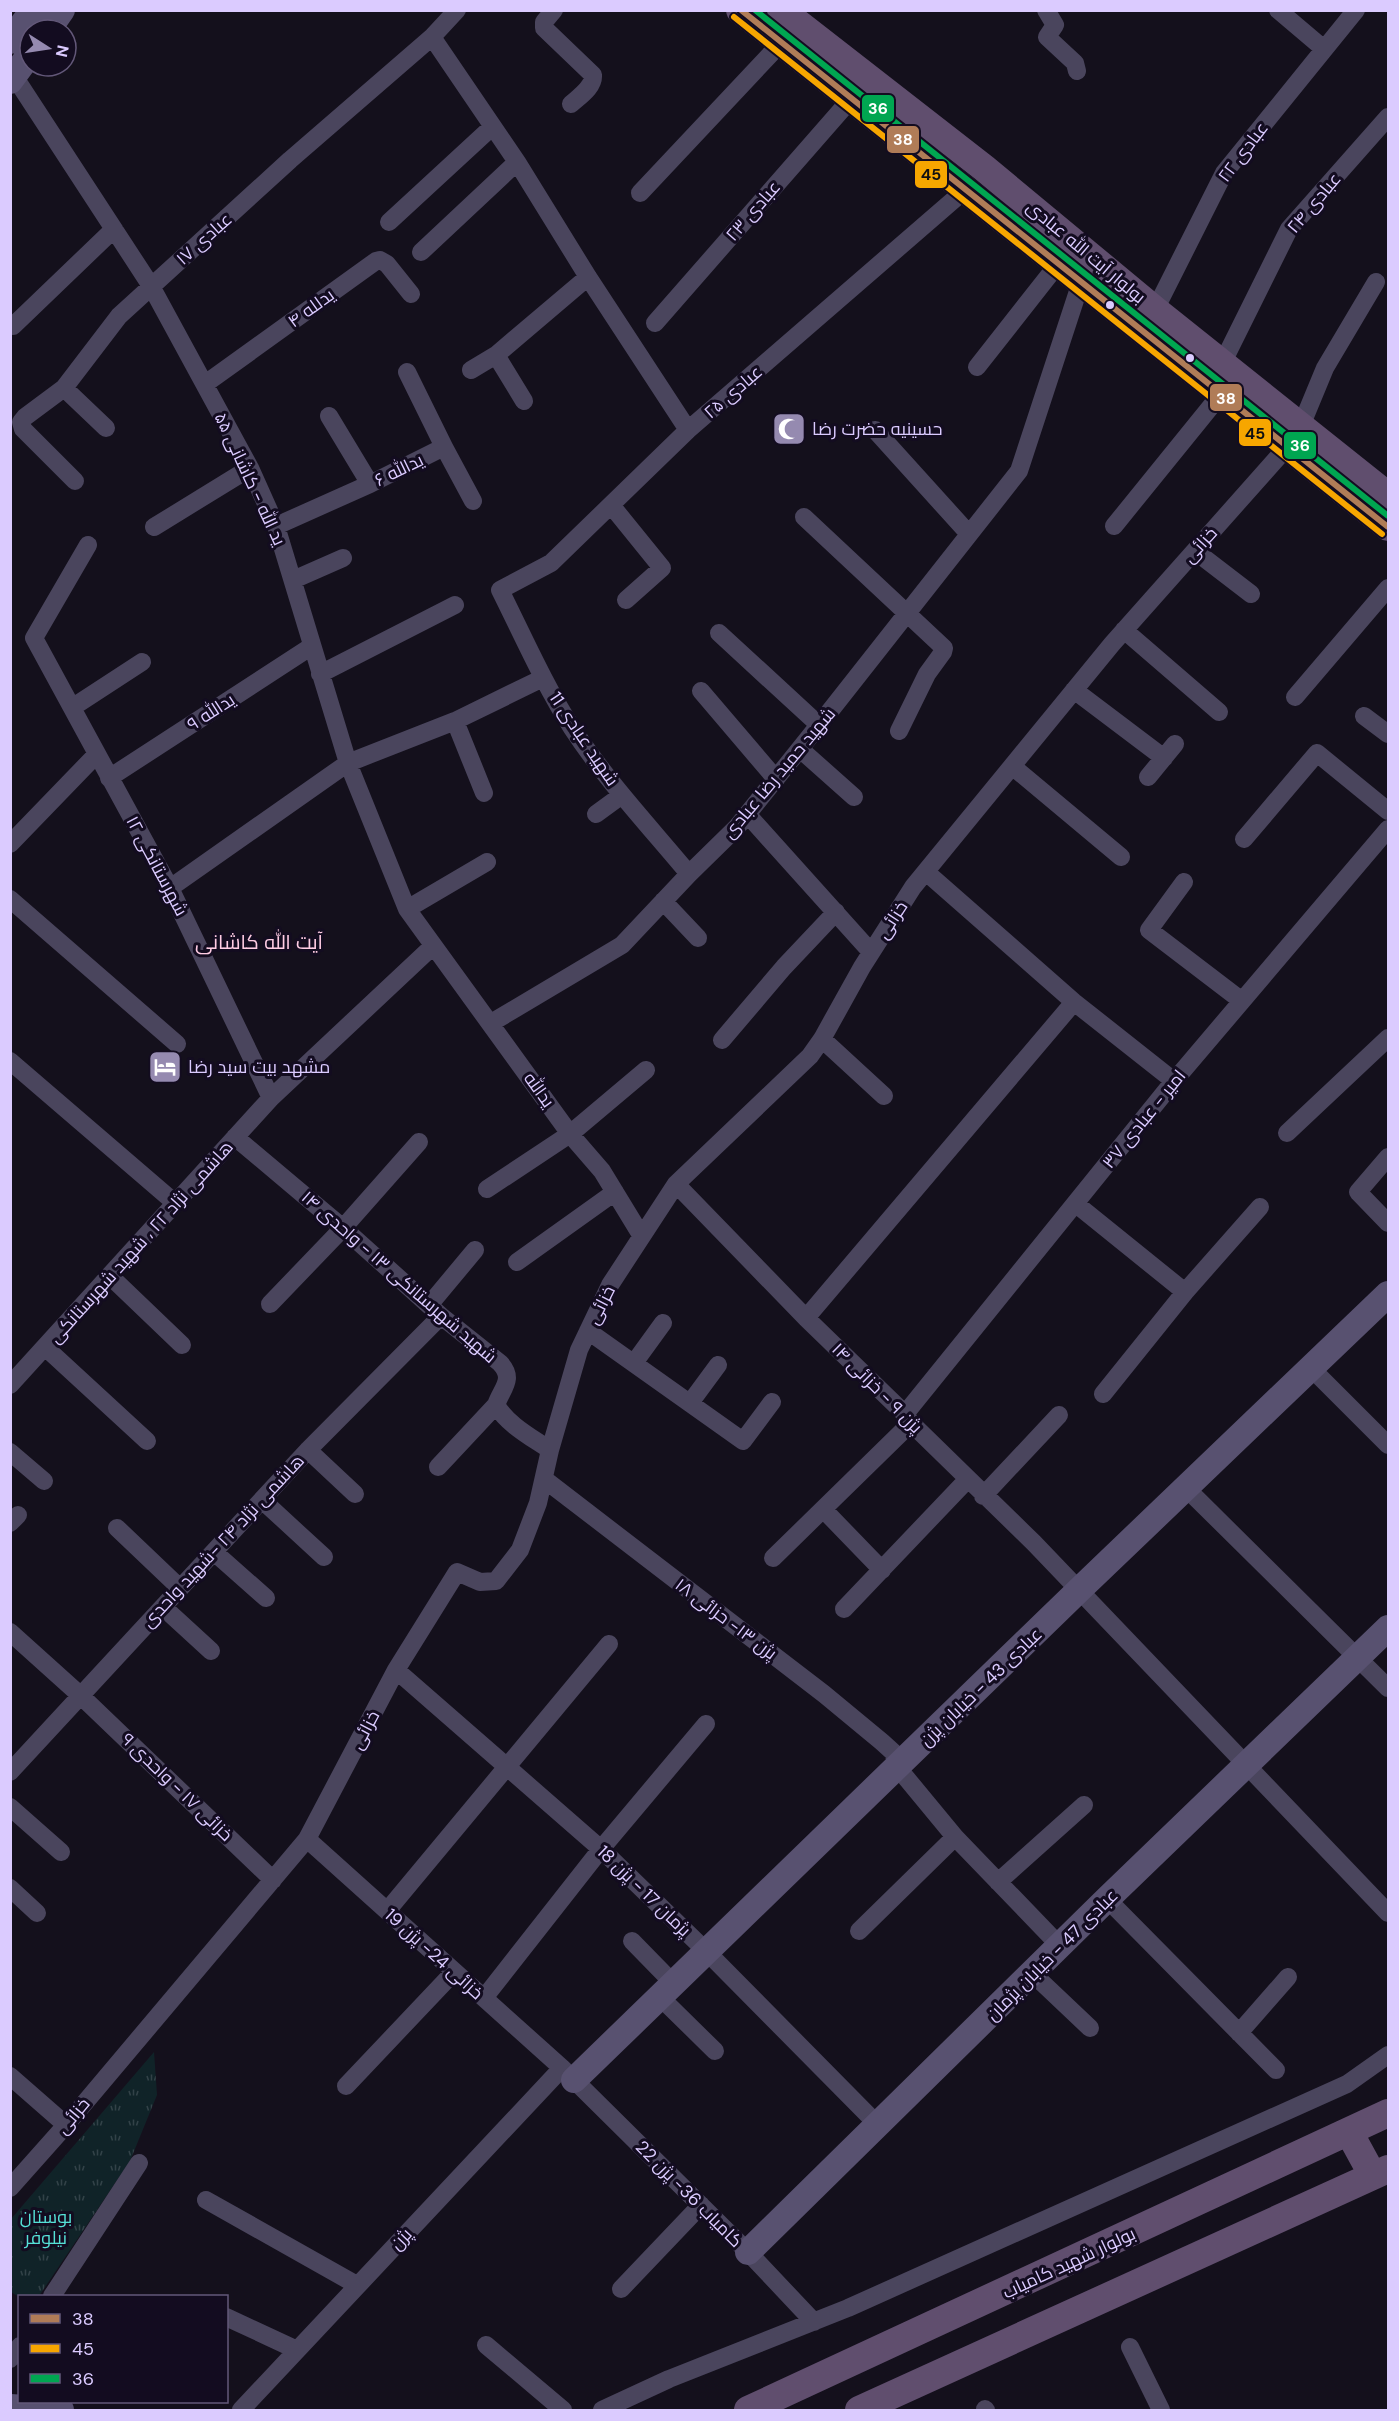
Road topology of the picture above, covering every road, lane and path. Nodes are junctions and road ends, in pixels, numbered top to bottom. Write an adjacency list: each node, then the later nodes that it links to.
1 (33, 10): 10 (street)
2 (457, 10): 9 (street, عبادی ۱۷)
3 (554, 10): 16 (street)
4 (740, 10): 11 (main road, بولوار آیت الله عبادی)
5 (782, 10): 31 (main road, بولوار آیت الله عبادی)
6 (1046, 10): 13 (street)
7 (1278, 10): 12 (street)
8 (1356, 10): 12 (street, عبادی ۲۲)
9 (432, 38): 18 (street); 29 (street, عبادی ۱۷)
10 (10, 41)
11 (781, 43): 15 (main road, بولوار آیت الله عبادی); 21 (street)
12 (1324, 49): 31 (street, عبادی ۲۲)
13 (1077, 71)
14 (12, 78): 23 (street, ید الله - کاشانی ۵۵)
15 (851, 99): 20 (main road, بولوار آیت الله عبادی); 32 (street, عبادی ۲۳)
16 (571, 104)
17 (1389, 117): 35 (street, عبادی ۲۴)
18 (492, 127): 19 (street); 22 (street)
19 (517, 162): 24 (street); 26 (street)
20 (965, 190): 25 (main road, بولوار آیت الله عبادی); 45 (street, عبادی ۲۵)
21 (640, 193)
22 (389, 222)
23 (114, 229): 29 (street, ید الله - کاشانی ۵۵); 33 (street)
24 (421, 252)
25 (1058, 264): 27 (main road, بولوار آیت الله عبادی); 36 (street)
26 (588, 277): 34 (street); 45 (street)
27 (1081, 282): 41 (main road, بولوار آیت الله عبادی); 60 (street, شهید حمید رضا عبادی)
28 (1376, 282): 47 (street, خزائی)
29 (151, 286): 39 (street, ید الله - کاشانی ۵۵); 40 (street, عبادی ۱۷)
30 (411, 294): 39 (street, یدلله ۴)
31 (1155, 310): 35 (main road, بولوار آیت الله عبادی)
32 (655, 323)
33 (13, 326)
34 (496, 355): 37 (street); 42 (street)
35 (1222, 364): 47 (main road, بولوار آیت الله عبادی)
36 (977, 367)
37 (471, 370)
38 (407, 372): 48 (street, یدالله ۶)
39 (205, 384): 49 (street, ید الله - کاشانی ۵۵)
40 (64, 388): 44 (street); 50 (street, عبادی ۱۷)
41 (1221, 394): 47 (main road, بولوار آیت الله عبادی); 58 (street)
42 (524, 401)
43 (329, 416): 51 (street)
44 (106, 428)
45 (688, 430): 54 (street, عبادی ۲۵)
46 (875, 430): 60 (street)
47 (1294, 437): 52 (main road, بولوار آیت الله عبادی); 59 (main road, بولوار آیت الله عبادی); 62 (street, خزائی)
48 (444, 447): 51 (street, یدالله ۶); 53 (street)
49 (250, 468): 56 (street); 57 (street, ید الله - کاشانی ۵۵)
50 (75, 482)
51 (370, 484): 57 (street, یدالله ۶)
52 (1389, 496)
53 (473, 501)
54 (611, 505): 66 (street, عبادی ۲۵); 68 (street)
55 (804, 517): 70 (street)
56 (154, 526)
57 (276, 526): 64 (street, ید الله - کاشانی ۵۵)
58 (1114, 526)
59 (1389, 527)
60 (969, 534): 70 (street, شهید حمید رضا عبادی)
61 (88, 545): 80 (street, شهرستانکی ۱۲)
62 (1194, 551): 67 (street); 71 (street, خزائی)
63 (343, 558): 64 (street)
64 (293, 580): 73 (street, ید الله - کاشانی ۵۵)
65 (1389, 588): 79 (street)
66 (500, 590): 76 (street, شهید عبادی 11)
67 (1251, 594)
68 (626, 600)
69 (455, 605): 75 (street)
70 (905, 613): 84 (street, شهید حمید رضا عبادی); 85 (street)
71 (1125, 630): 77 (street, خزائی); 81 (street)
72 (719, 633): 84 (street)
73 (312, 646): 75 (street, ید الله - کاشانی ۵۵); 92 (street, یدالله ۹)
74 (142, 662): 80 (street)
75 (320, 674): 89 (street, ید الله - کاشانی ۵۵)
76 (543, 678): 83 (street); 95 (street, شهید عبادی 11)
77 (1074, 690): 90 (street, خزائی); 91 (street)
78 (700, 691): 93 (street)
79 (1295, 697)
80 (73, 707): 88 (street, شهرستانکی ۱۲)
81 (1219, 712)
82 (1364, 716): 86 (street)
83 (455, 721): 89 (street); 94 (street)
84 (819, 726): 87 (street, شهید حمید رضا عبادی)
85 (899, 731)
86 (1389, 734)
87 (800, 749): 93 (street, شهید حمید رضا عبادی); 96 (street)
88 (96, 755): 92 (street, شهرستانکی ۱۲); 102 (street)
89 (348, 763): 108 (street); 111 (street, ید الله - کاشانی ۵۵)
90 (1012, 766): 103 (street); 105 (street, خزائی)
91 (1148, 777)
92 (109, 778): 108 (street, شهرستانکی ۱۲)
93 (776, 780): 99 (street, شهید حمید رضا عبادی)
94 (484, 793)
95 (622, 795): 98 (street); 106 (street, شهید عبادی 11)
96 (854, 797)
97 (1389, 811): 101 (street)
98 (596, 814)
99 (747, 814): 106 (street, شهید حمید رضا عبادی); 112 (street)
100 (1388, 832): 116 (street, امیر - عبادی ۳۷)
101 (1244, 839)
102 (10, 844)
103 (1121, 857)
104 (487, 862): 111 (street)
105 (926, 872): 115 (street, خزائی); 117 (street)
106 (689, 874): 110 (street, شهید حمید رضا عبادی)
107 (1184, 882): 116 (street)
108 (170, 888): 127 (street, شهرستانکی ۱۲)
109 (10, 899): 122 (street)
110 (663, 901): 113 (street); 118 (street, شهید حمید رضا عبادی)
111 (406, 909): 114 (street, ید الله - کاشانی ۵۵)
112 (836, 912): 115 (street); 121 (street)
113 (698, 938)
114 (433, 946): 118 (street, یدالله); 127 (street, هاشمی نژاد ۲۲ ، شهید شهرستانکی)
115 (871, 952): 120 (street, خزائی)
116 (1242, 1001): 125 (street, امیر - عبادی ۳۷)
117 (1074, 1002): 125 (street); 149 (street)
118 (491, 1023): 129 (street, یدالله)
119 (1389, 1038): 128 (street)
120 (822, 1039): 126 (street); 133 (street, خزائی)
121 (722, 1040)
122 (177, 1044)
123 (10, 1061): 136 (street)
124 (646, 1070): 129 (street)
125 (1174, 1081): 137 (street, امیر - عبادی ۳۷)
126 (884, 1096)
127 (271, 1098): 130 (street, هاشمی نژاد ۲۲ ، شهید شهرستانکی)
128 (1287, 1133)
129 (570, 1134): 134 (street); 135 (street, یدالله)
130 (235, 1137): 136 (street, هاشمی نژاد ۲۲ ، شهید شهرستانکی); 140 (street, شهید شهرستانکی ۱۳ - واحدی ۱۴)
131 (419, 1142): 140 (street)
132 (1389, 1157): 139 (street)
133 (676, 1184): 141 (street, خزائی); 149 (street, پژن ۹ - خزائی ۱۴)
134 (487, 1190)
135 (615, 1192): 141 (street, یدالله); 143 (street)
136 (174, 1202): 144 (street, هاشمی نژاد ۲۲ ، شهید شهرستانکی)
137 (1076, 1204): 145 (street); 163 (street, امیر - عبادی ۳۷)
138 (1260, 1207): 145 (street)
139 (1389, 1223)
140 (343, 1228): 147 (street); 148 (street, شهید شهرستانکی ۱۳ - واحدی ۱۴)
141 (641, 1235): 151 (street, خزائی)
142 (475, 1250): 148 (street, هاشمی نژاد ۲۴ -شهید واحدی)
143 (517, 1263)
144 (111, 1277): 152 (street); 153 (street, هاشمی نژاد ۲۲ ، شهید شهرستانکی)
145 (1185, 1292): 158 (street)
146 (1389, 1294): 156 (street, عبادی 43 - خیابان پژن)
147 (270, 1304)
148 (436, 1310): 161 (street, شهید شهرستانکی ۱۳ - واحدی ۱۴); 166 (street, هاشمی نژاد ۲۴ -شهید واحدی)
149 (806, 1318): 163 (street, پژن ۹ - خزائی ۱۴)
150 (663, 1323): 154 (street)
151 (588, 1331): 154 (street); 167 (street, خزائی)
152 (182, 1345)
153 (46, 1348): 157 (street, هاشمی نژاد ۲۲ ، شهید شهرستانکی); 164 (street)
154 (634, 1363): 160 (street)
155 (718, 1365): 160 (street)
156 (1312, 1369): 165 (street); 173 (street, عبادی 43 - خیابان پژن)
157 (10, 1385)
158 (1103, 1394)
159 (772, 1402): 160 (street)
160 (690, 1403)
161 (496, 1405): 167 (street); 169 (street)
162 (1059, 1415): 175 (street)
163 (908, 1419): 171 (street, پژن ۹ - خزائی ۱۴); 177 (street, امیر - عبادی ۳۷)
164 (147, 1441)
165 (1389, 1445)
166 (308, 1450): 174 (street); 176 (street, هاشمی نژاد ۲۴ -شهید واحدی)
167 (550, 1450): 170 (street, خزائی)
168 (10, 1452): 172 (street)
169 (438, 1467)
170 (544, 1479): 193 (street, خزائی); 199 (street, پژن ۱۳- حزائی ۱۸)
171 (968, 1480): 175 (street, پژن ۹ - خزائی ۱۴); 182 (street)
172 (44, 1481)
173 (1187, 1489): 184 (street, عبادی 43 - خیابان پژن); 192 (street)
174 (355, 1494)
175 (983, 1496): 184 (street, پژن ۹ - خزائی ۱۴)
176 (262, 1500): 179 (street, هاشمی نژاد ۲۴ -شهید واحدی); 180 (street)
177 (823, 1509): 181 (street, امیر - عبادی ۳۷); 182 (street)
178 (117, 1528): 183 (street)
179 (214, 1552): 183 (street, هاشمی نژاد ۲۴ -شهید واحدی); 185 (street)
180 (324, 1557)
181 (773, 1558)
182 (882, 1570): 187 (street)
183 (180, 1588): 186 (street, هاشمی نژاد ۲۴ -شهید واحدی)
184 (1079, 1590): 197 (street, پژن ۹ - خزائی ۱۴); 199 (street, عبادی 43 - خیابان پژن)
185 (266, 1598)
186 (163, 1607): 191 (street); 195 (street, هاشمی نژاد ۲۴ -شهید واحدی)
187 (844, 1609)
188 (1389, 1628): 192 (street, عبادی 47 - خیابان پژمان)
189 (10, 1632): 195 (street, خزائی ۱۷ - واحدی ۹)
190 (609, 1644): 198 (street)
191 (211, 1651)
192 (1357, 1659): 194 (street); 197 (street, عبادی 47 - خیابان پژمان)
193 (396, 1670): 198 (street, پژمان 17 - پژن 18); 204 (street, خزائی)
194 (1389, 1688)
195 (80, 1695): 200 (street, هاشمی نژاد ۲۴ -شهید واحدی); 207 (street, خزائی ۱۷ - واحدی ۹)
196 (706, 1724): 205 (street)
197 (1247, 1763): 210 (street, عبادی 47 - خیابان پژمان); 213 (street, پژن ۹ - خزائی ۱۴)
198 (507, 1767): 205 (street, پژمان 17 - پژن 18); 211 (street)
199 (898, 1768): 203 (street, پژن ۱۳- حزائی ۱۸); 217 (street, عبادی 43 - خیابان پژن)
200 (10, 1772)
201 (1084, 1805): 208 (street)
202 (10, 1807): 206 (street)
203 (955, 1837): 208 (street, پژن ۱۳- حزائی ۱۸); 214 (street)
204 (307, 1839): 207 (street, خزائی); 211 (street, خزائی 24- پژن 19)
205 (601, 1849): 217 (street, پژمان 17 - پژن 18); 222 (street)
206 (61, 1852)
207 (273, 1880): 232 (street, خزائی)
208 (998, 1882): 216 (street, پژن ۱۳- حزائی ۱۸)
209 (10, 1888): 212 (street)
210 (1107, 1899): 216 (street, عبادی 47 - خیابان پژمان); 224 (street)
211 (387, 1911): 218 (street, خزائی 24- پژن 19)
212 (38, 1913)
213 (1389, 1913)
214 (859, 1930)
215 (632, 1941): 221 (street)
216 (1059, 1946): 219 (street, عبادی 47 - خیابان پژمان)
217 (707, 1952): 221 (street, عبادی 43 - خیابان پژن); 233 (street, پژمان 17 - پژن 18)
218 (454, 1972): 222 (street, خزائی 24- پژن 19); 230 (street)
219 (1033, 1974): 223 (street); 233 (street, عبادی 47 - خیابان پژمان)
220 (1288, 1977): 224 (street)
221 (667, 1991): 225 (street); 228 (street, عبادی 43 - خیابان پژن)
222 (484, 1998): 228 (street, خزائی 24- پژن 19)
223 (1090, 2028)
224 (1239, 2032): 227 (street)
225 (715, 2051)
226 (1389, 2055): 245 (street)
227 (1275, 2070)
228 (568, 2074): 239 (street, کامیاب 36- پژن 22); 241 (street, پژن)
229 (10, 2076): 232 (street)
230 (346, 2086)
231 (1389, 2113): 234 (main road, بولوار شهید کامیاب)
232 (66, 2125): 237 (street, خزائی)
233 (878, 2126): 240 (street, عبادی 47 - خیابان پژمان)
234 (1349, 2132): 236 (main road); 254 (main road, بولوار شهید کامیاب)
235 (139, 2163): 243 (street)
236 (1381, 2172): 255 (main road)
237 (10, 2188)
238 (206, 2200): 241 (street)
239 (700, 2205): 240 (street, کامیاب 36- پژن 22); 242 (street)
240 (748, 2252): 245 (street, کامیاب 36- پژن 22)
241 (357, 2284): 248 (street, پژن)
242 (621, 2289)
243 (53, 2295)
244 (228, 2318): 248 (street)
245 (814, 2322): 253 (street)
246 (486, 2345): 252 (street)
247 (1130, 2347): 256 (street)
248 (297, 2350): 251 (street, پژن)
249 (10, 2407): 250 (street)
250 (57, 2410)
251 (241, 2410)
252 (563, 2410)
253 (602, 2410)
254 (748, 2410)
255 (860, 2410)
256 (1161, 2410)

